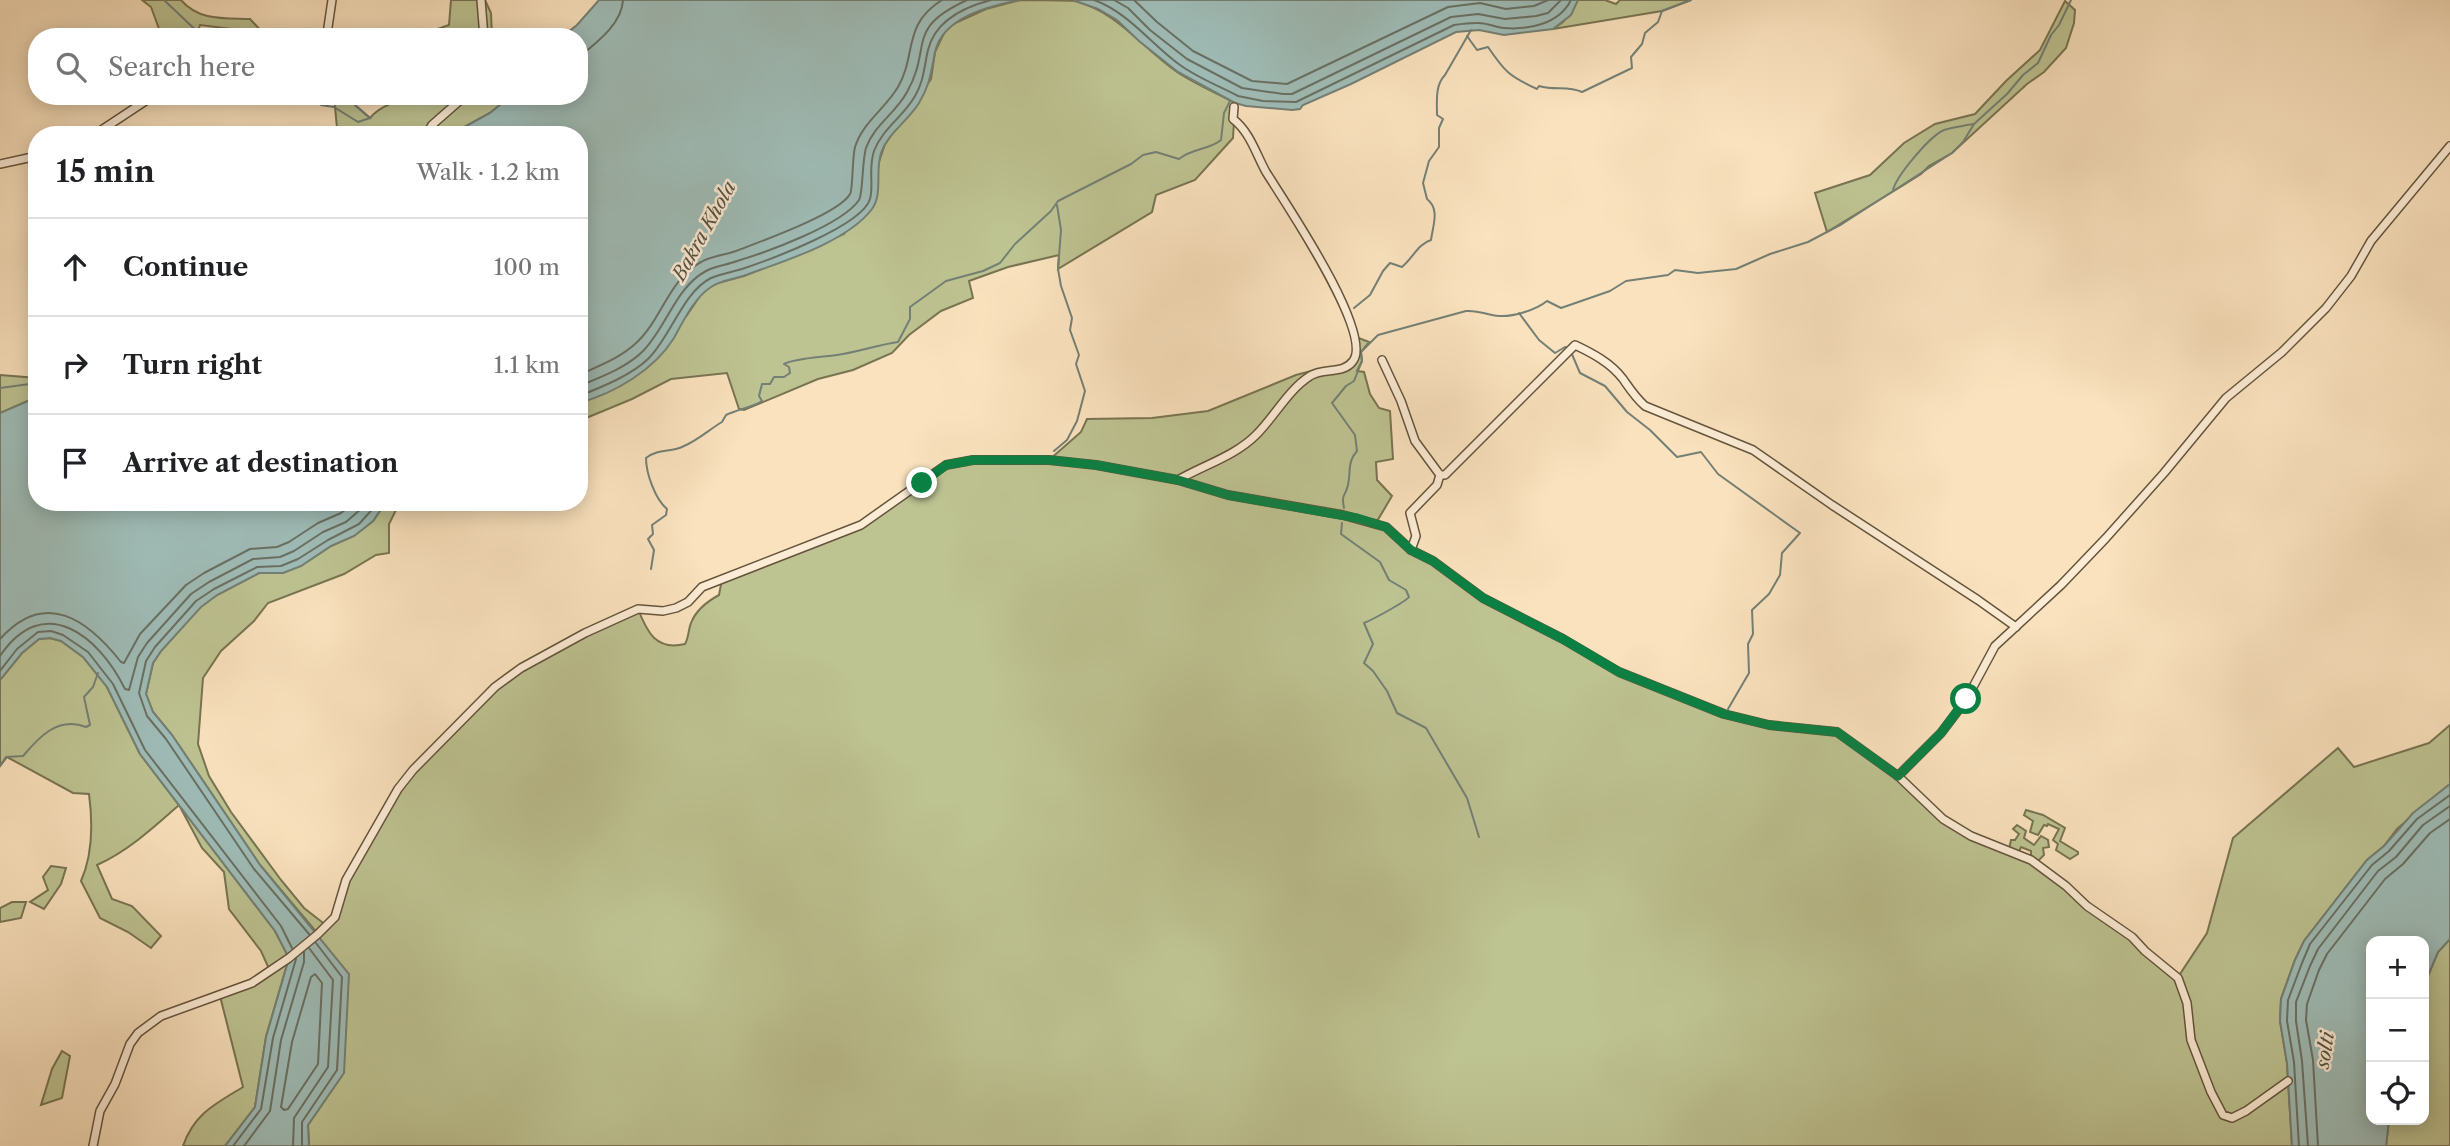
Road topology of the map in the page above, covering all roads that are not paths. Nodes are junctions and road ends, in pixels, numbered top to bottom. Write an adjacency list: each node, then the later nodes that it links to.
1 (332, 0): 3 (street)
2 (481, 0): 4 (street)
3 (329, 28)
4 (483, 28)
5 (139, 105): 8 (street)
6 (455, 105): 9 (street)
7 (1234, 107): 15 (street)
8 (108, 126)
9 (431, 126)
10 (2450, 146): 17 (street)
11 (28, 158): 12 (street)
12 (0, 164)
13 (1382, 360): 14 (street)
14 (1440, 475): 16 (street); 17 (street)
15 (1178, 480): 16 (street); 20 (street)
16 (1411, 550): 18 (street)
17 (2016, 627): 18 (street)
18 (1898, 776): 19 (street)
19 (2288, 1081)
20 (93, 1146)

